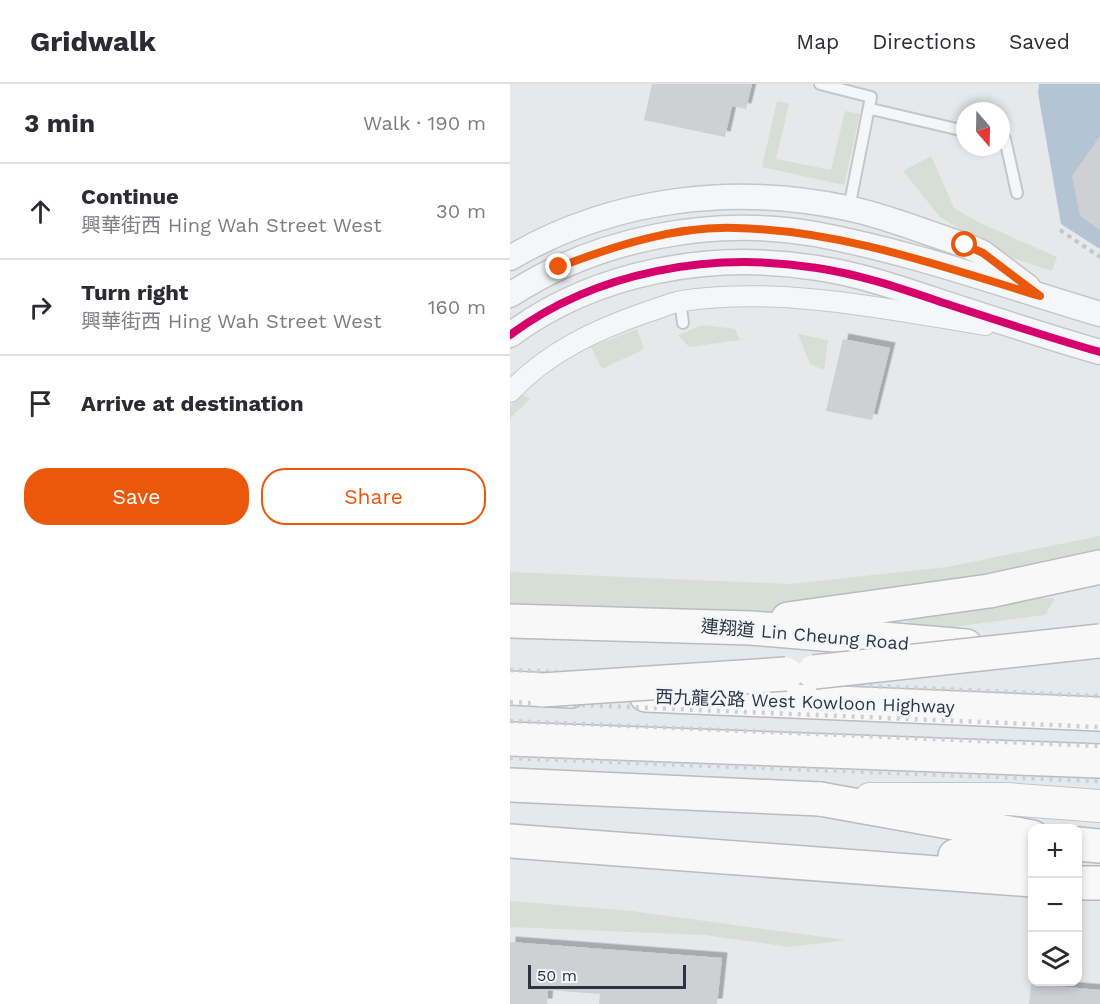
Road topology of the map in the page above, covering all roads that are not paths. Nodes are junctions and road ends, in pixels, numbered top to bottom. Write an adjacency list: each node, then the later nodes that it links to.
1 (820, 84): 2 (lane)
2 (871, 109): 3 (lane); 6 (lane)
3 (956, 129)
4 (1009, 156): 5 (lane)
5 (1017, 193)
6 (849, 208): 7 (street); 9 (street)
7 (510, 258)
8 (510, 295): 9 (street)
9 (1040, 296): 11 (street)
10 (680, 302): 12 (lane); 13 (street); 16 (street)
11 (1100, 314)
12 (683, 323)
13 (1035, 333): 14 (street); 15 (street)
14 (510, 335)
15 (1100, 352)
16 (510, 392)
17 (1100, 567): 19 (highway)
18 (510, 621): 19 (highway, 連翔道 Lin Cheung Road)
19 (751, 628): 21 (highway, 連翔道 Lin Cheung Road)
20 (1100, 641): 22 (highway, bridge)
21 (1100, 654)
22 (526, 689): 23 (highway, 西九龍公路 West Kowloon Highway, bridge)
23 (1100, 714)
24 (510, 738): 25 (highway)
25 (1100, 761)
26 (510, 785): 27 (highway)
27 (820, 799): 28 (main road); 30 (highway)
28 (1100, 806)
29 (510, 828): 32 (highway)
30 (1028, 836)
31 (510, 841): 33 (highway)
32 (1028, 852)
33 (1028, 880)
34 (1082, 883): 35 (highway)
35 (1100, 883)

